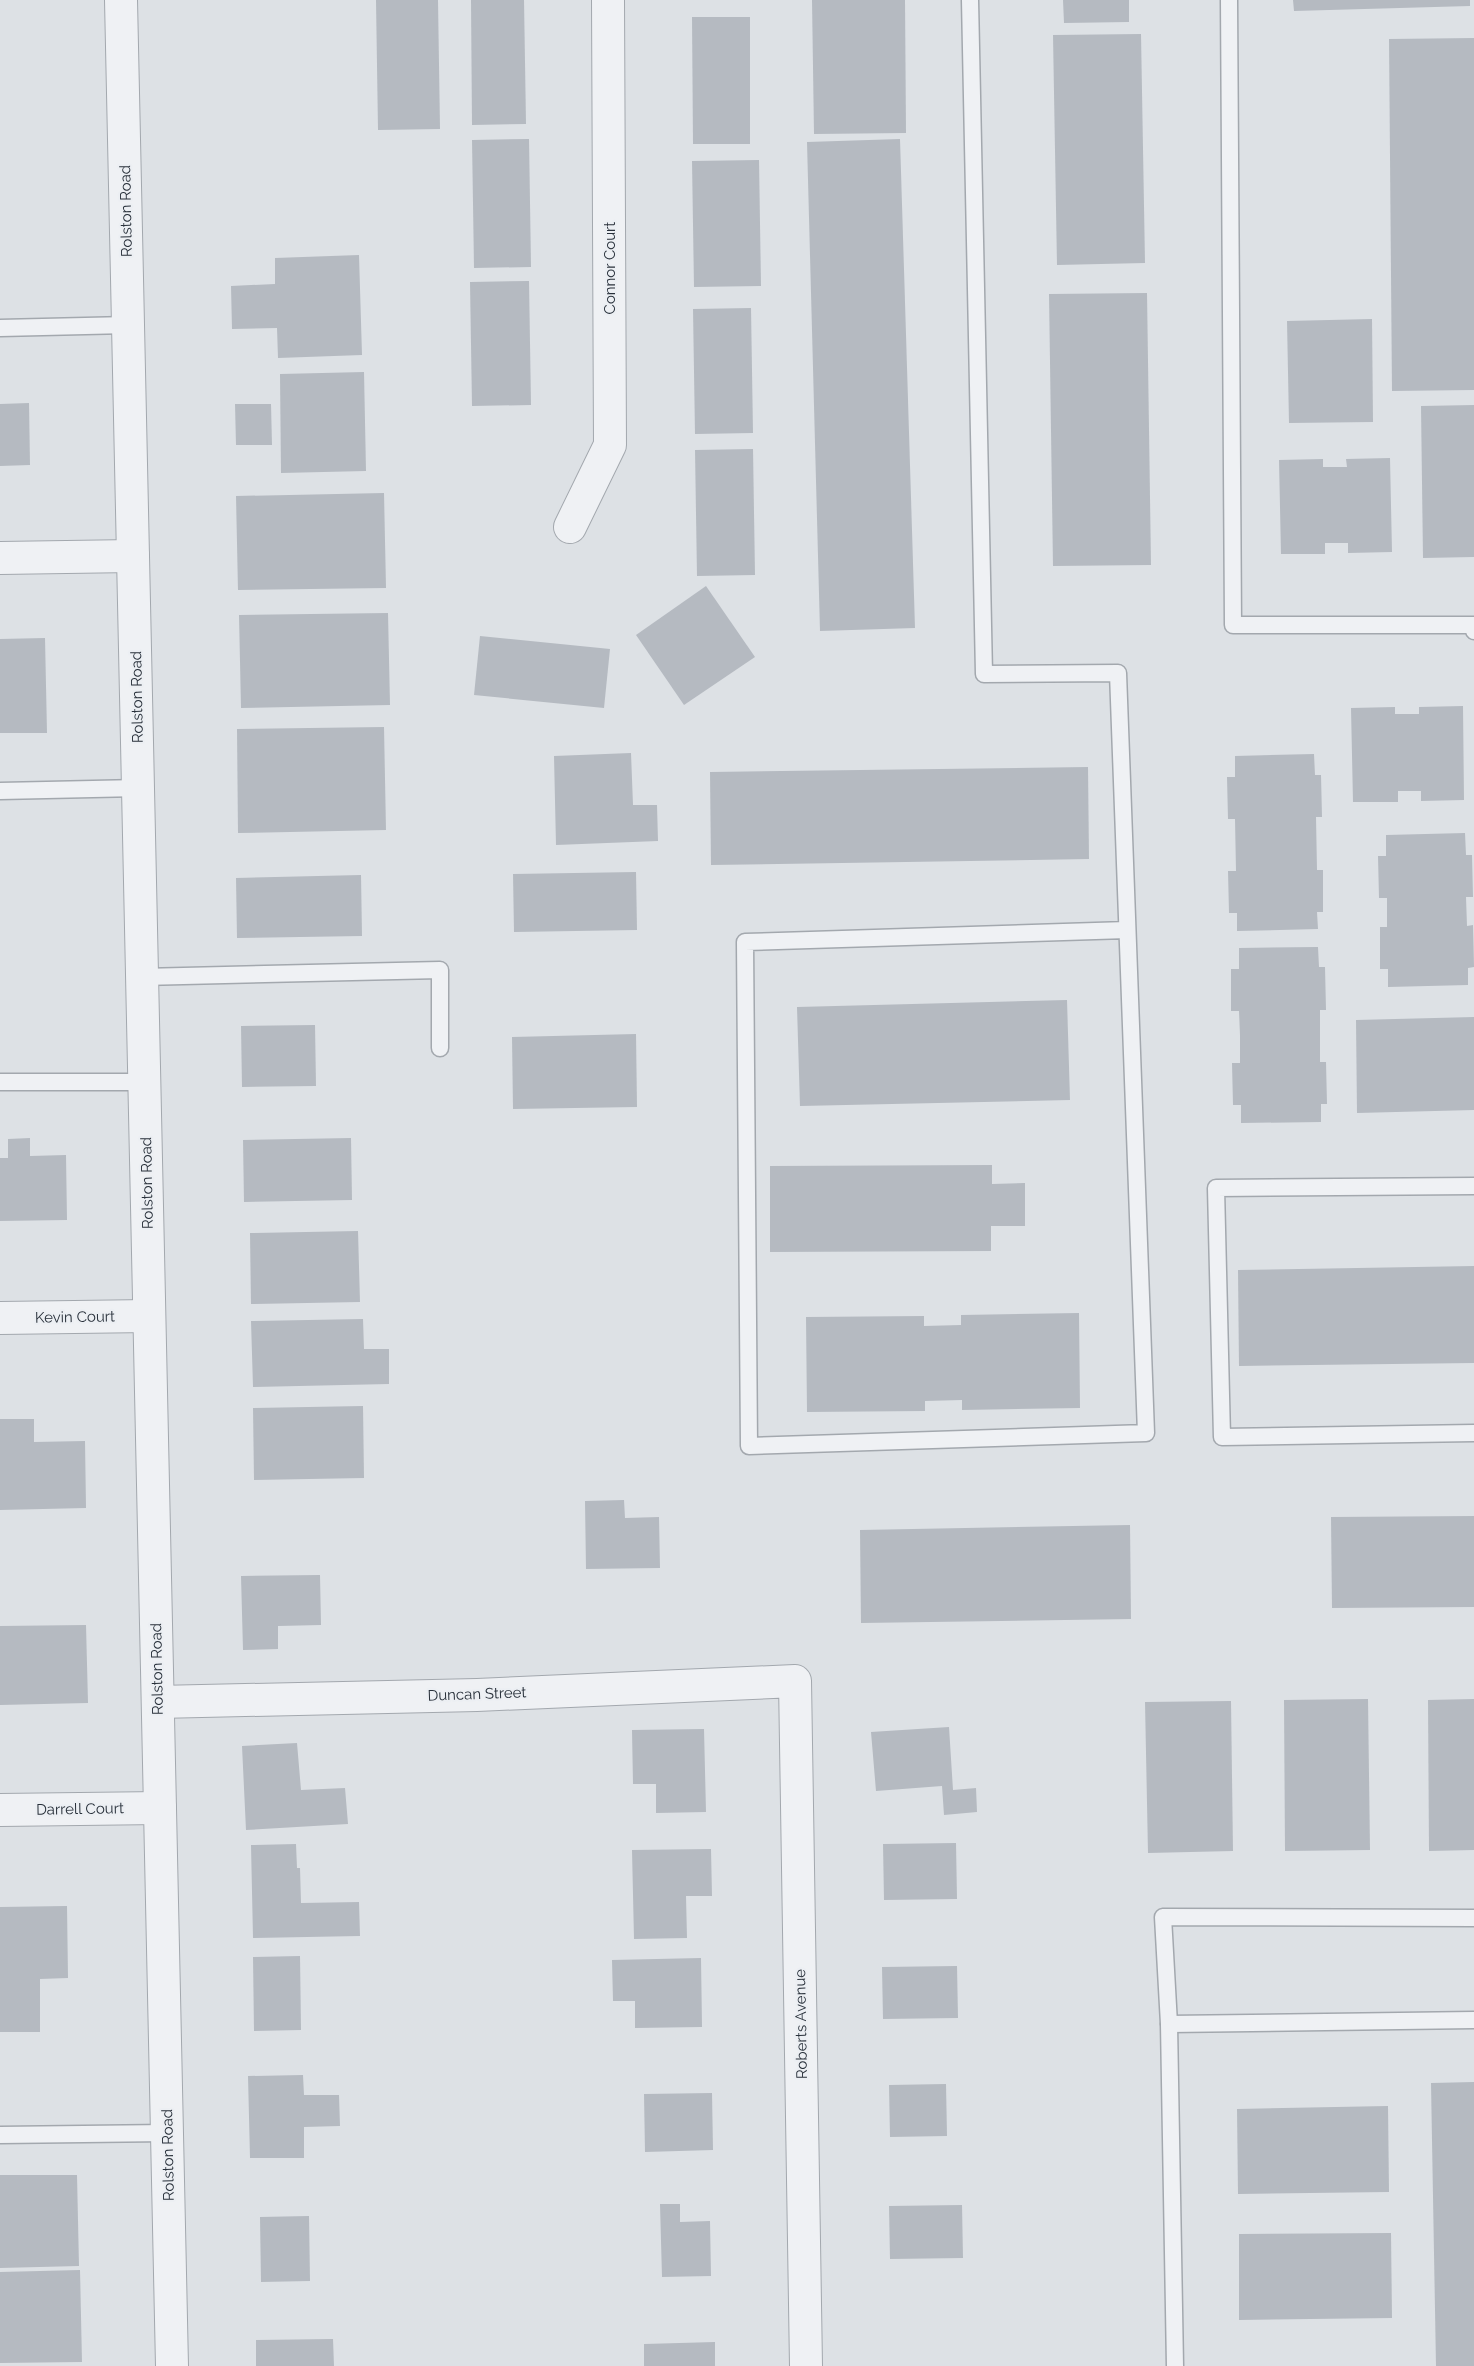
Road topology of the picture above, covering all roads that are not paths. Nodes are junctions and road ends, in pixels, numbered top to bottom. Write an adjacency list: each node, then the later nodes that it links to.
1 (121, 0): 5 (street, Rolston Road)
2 (608, 0): 7 (street, Connor Court)
3 (970, 0): 13 (lane)
4 (1229, 0): 10 (lane)
5 (128, 325): 6 (lane); 8 (street, Rolston Road)
6 (0, 328)
7 (570, 527)
8 (133, 556): 9 (street); 11 (street, Rolston Road)
9 (0, 558)
10 (1474, 631)
11 (139, 788): 12 (lane); 14 (street, Rolston Road)
12 (0, 791)
13 (1126, 930): 13 (lane)
14 (142, 977): 15 (lane); 17 (street, Rolston Road)
15 (440, 1048)
16 (0, 1082): 17 (lane)
17 (145, 1082): 19 (street, Rolston Road)
18 (1474, 1186): 21 (lane)
19 (149, 1316): 20 (street, Kevin Court); 23 (street, Rolston Road)
20 (0, 1318)
21 (1474, 1433)
22 (795, 1682): 23 (street, Duncan Street); 32 (street, Roberts Avenue)
23 (158, 1702): 24 (street, Rolston Road)
24 (160, 1808): 25 (street, Darrell Court); 29 (street, Rolston Road)
25 (0, 1810)
26 (1474, 1918): 28 (lane)
27 (1474, 2020): 28 (lane)
28 (1169, 2024): 33 (lane)
29 (167, 2133): 30 (lane); 31 (street, Rolston Road)
30 (0, 2135)
31 (172, 2366)
32 (806, 2366)
33 (1175, 2366)

